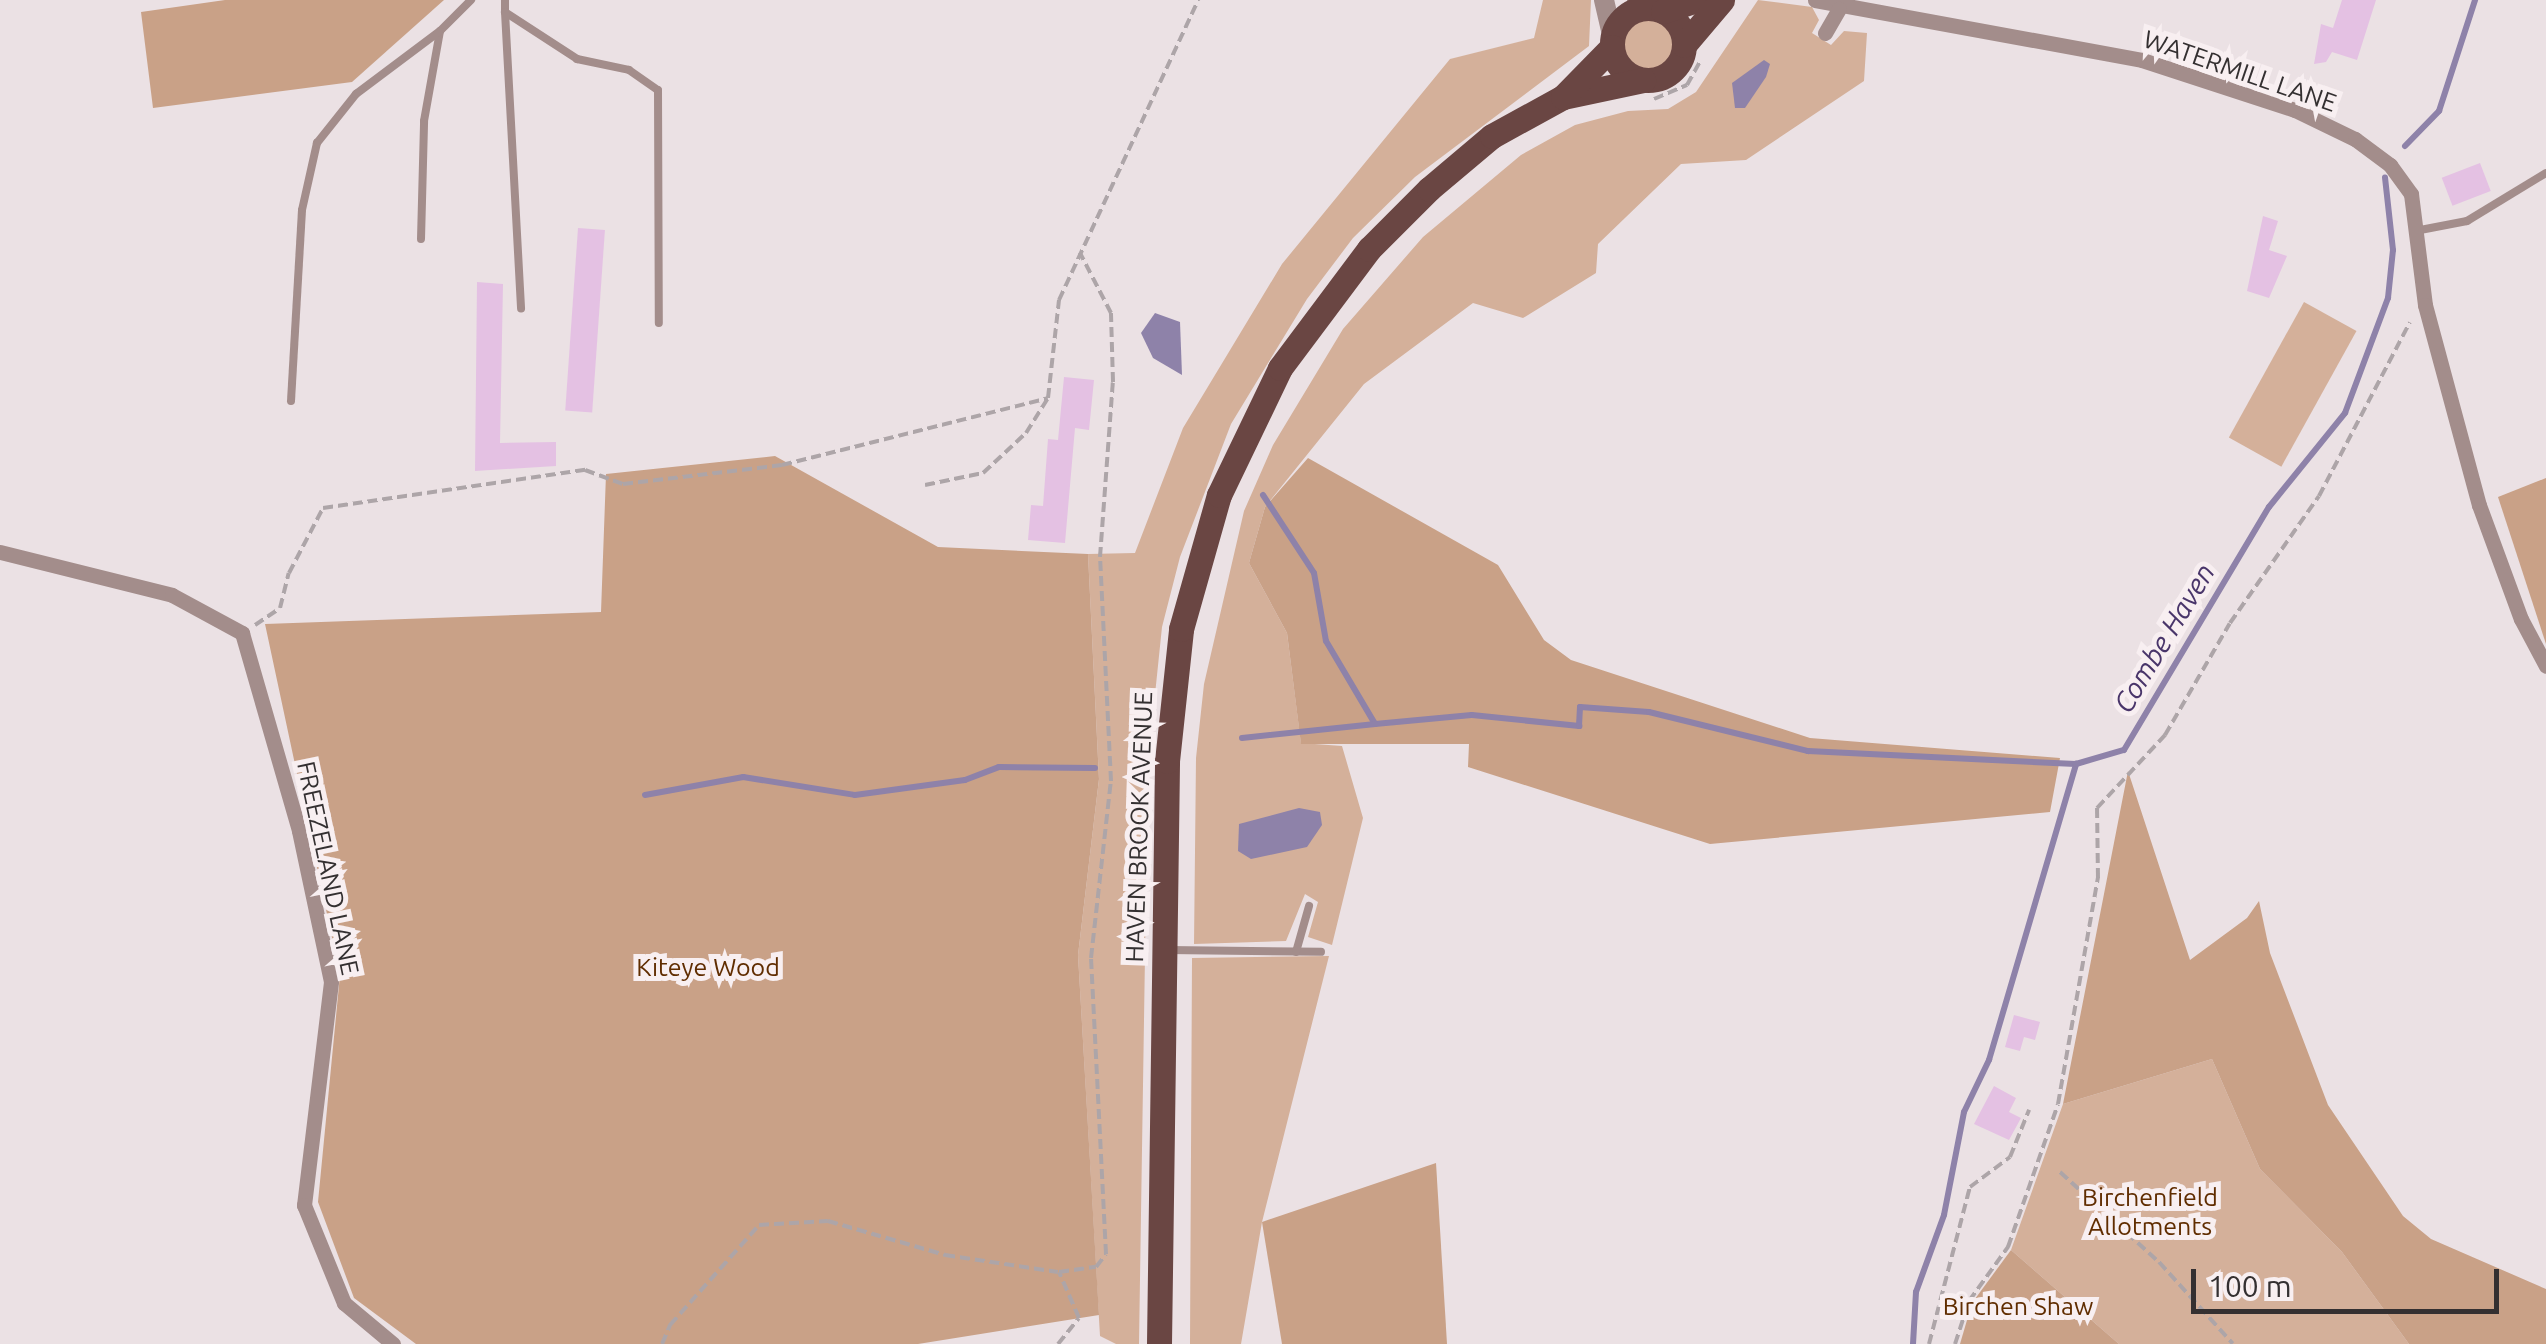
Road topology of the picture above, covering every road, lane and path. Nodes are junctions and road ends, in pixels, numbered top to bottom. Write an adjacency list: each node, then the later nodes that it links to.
1 (471, 0): 11 (lane)
2 (505, 0): 10 (lane)
3 (1198, 0): 20 (path)
4 (1604, 0): 13 (street)
5 (1696, 0): 8 (main road)
6 (1722, 0): 14 (main road)
7 (1815, 0): 9 (street, WATERMILL LANE)
8 (1647, 6): 13 (main road); 14 (main road)
9 (1839, 9): 12 (street); 18 (street, WATERMILL LANE)
10 (505, 12): 22 (lane); 23 (lane)
11 (440, 31): 19 (lane); 25 (lane)
12 (1825, 32)
13 (1612, 41): 15 (main road); 16 (main road, HAVEN BROOK AVENUE)
14 (1695, 48): 15 (main road); 15 (path)
15 (1640, 91): 16 (main road, HAVEN BROOK AVENUE)
16 (1563, 97): 31 (main road, HAVEN BROOK AVENUE)
17 (2546, 173): 18 (lane)
18 (2415, 231): 21 (street, WATERMILL LANE)
19 (422, 239)
20 (1080, 253): 24 (path); 36 (path)
21 (2425, 304): 29 (street, WATERMILL LANE); 42 (path)
22 (521, 309)
23 (660, 323)
24 (1048, 398): 26 (path); 28 (path)
25 (292, 401)
26 (925, 485)
27 (0, 552): 28 (street)
28 (242, 633): 37 (street, FREEZELAND LANE)
29 (2546, 666)
30 (1309, 906): 32 (lane)
31 (1164, 950): 32 (lane); 40 (main road, HAVEN BROOK AVENUE)
32 (1296, 952): 33 (lane)
33 (1320, 952)
34 (2030, 1110): 41 (path)
35 (2060, 1172): 43 (path)
36 (1059, 1272): 38 (path); 39 (path)
37 (393, 1344)
38 (662, 1344)
39 (1058, 1344)
40 (1158, 1344)
41 (1929, 1344)
42 (1955, 1344)
43 (2233, 1344)

